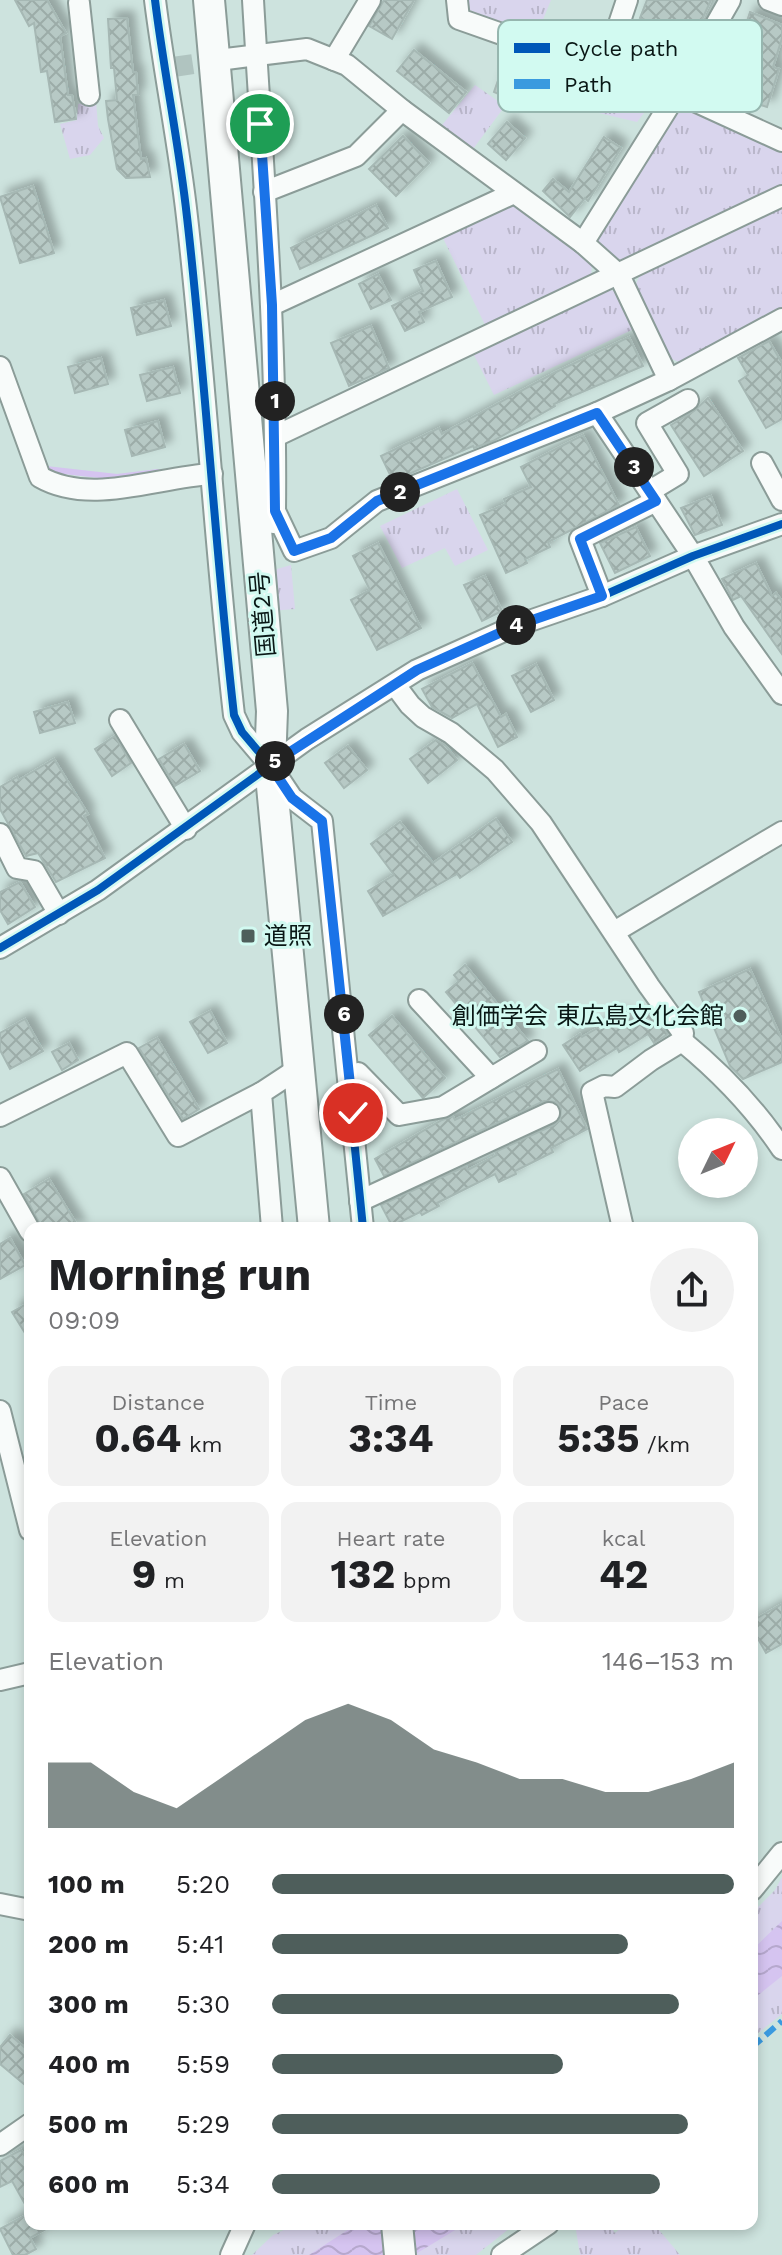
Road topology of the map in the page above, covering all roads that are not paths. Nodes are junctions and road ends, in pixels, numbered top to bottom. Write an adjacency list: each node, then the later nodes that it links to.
1 (155, 0): 35 (street)
2 (209, 0): 41 (highway, 国道2号)
3 (253, 0): 14 (street)
4 (370, 0): 16 (street)
5 (457, 0): 13 (street)
6 (627, 0): 11 (street)
7 (730, 0): 12 (street)
8 (769, 0): 10 (street)
9 (86, 1): 17 (street)
10 (782, 5)
11 (620, 20)
12 (719, 20)
13 (498, 33)
14 (256, 55): 15 (street); 16 (street); 22 (street)
15 (226, 59)
16 (334, 60): 18 (street)
17 (89, 95)
18 (402, 110): 22 (street); 23 (street)
19 (665, 112): 25 (street)
20 (719, 112): 21 (street)
21 (782, 141)
22 (264, 192): 27 (street)
23 (514, 193): 25 (street); 27 (street)
24 (782, 196): 26 (street)
25 (583, 243): 26 (street)
26 (619, 275): 30 (street); 33 (street)
27 (272, 305): 33 (street)
28 (782, 319): 30 (street)
29 (0, 367): 35 (street)
30 (669, 380): 32 (street)
31 (688, 400): 36 (street)
32 (597, 413): 36 (street); 38 (street)
33 (276, 436): 38 (street)
34 (762, 463): 37 (street)
35 (212, 474): 46 (street)
36 (653, 496): 40 (street); 42 (street)
37 (782, 500)
38 (275, 511): 41 (street)
39 (782, 524): 40 (street)
40 (693, 556): 42 (street); 44 (street)
41 (260, 578): 46 (highway, 国道2号)
42 (602, 596): 43 (street)
43 (395, 685): 46 (street); 51 (street)
44 (782, 694)
45 (120, 720): 47 (street)
46 (270, 765): 47 (street); 56 (highway, 国道2号); 64 (street)
47 (186, 829): 50 (street)
48 (782, 832): 51 (street)
49 (0, 834): 50 (street)
50 (59, 914): 52 (street)
51 (614, 932): 54 (street)
52 (0, 948)
53 (419, 1000): 58 (street)
54 (682, 1041): 62 (street); 69 (street)
55 (536, 1051): 58 (street)
56 (299, 1068): 59 (street); 67 (highway, 国道2号)
57 (358, 1073): 58 (street)
58 (491, 1078)
59 (261, 1093): 61 (street); 66 (street)
60 (549, 1113): 64 (street)
61 (0, 1116)
62 (782, 1149)
63 (0, 1178): 65 (street)
64 (360, 1201): 68 (street)
65 (25, 1222)
66 (272, 1222)
67 (313, 1222)
68 (362, 1222)
69 (622, 1222)
70 (0, 1411): 71 (street)
71 (24, 1506)
72 (24, 1674): 73 (street)
73 (0, 1680)
74 (782, 1853): 75 (street)
75 (758, 1883)
76 (0, 1904): 77 (street)
77 (24, 1909)
78 (24, 2128): 79 (street)
79 (0, 2145)
80 (242, 2230): 85 (street)
81 (384, 2230): 86 (street)
82 (398, 2230): 87 (highway)
83 (411, 2230): 88 (street)
84 (539, 2230): 89 (street)
85 (231, 2255)
86 (386, 2255)
87 (400, 2255)
88 (413, 2255)
89 (502, 2255)

